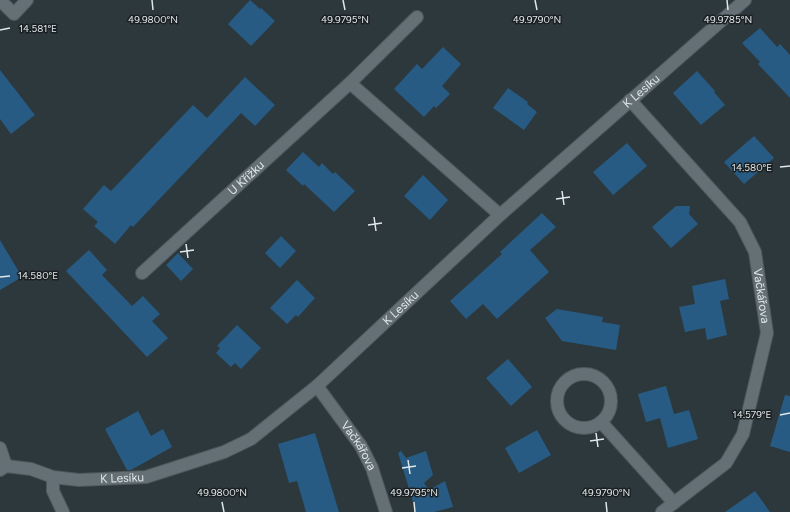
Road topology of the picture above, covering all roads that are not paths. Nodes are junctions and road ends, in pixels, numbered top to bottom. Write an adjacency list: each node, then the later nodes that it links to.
1 (0, 0): 2 (street)
2 (27, 0)
3 (745, 0): 6 (street, K Lesíku)
4 (417, 17): 5 (street, U Křížku)
5 (350, 83): 7 (street); 8 (street, U Křížku)
6 (630, 100): 7 (street, K Lesíku); 14 (street, Vačkářova)
7 (500, 215): 9 (street, K Lesíku)
8 (142, 273)
9 (317, 386): 13 (street, K Lesíku); 16 (street, Vačkářova)
10 (601, 422): 10 (street); 14 (street)
11 (0, 448): 12 (street)
12 (3, 468): 13 (street, K Lesíku)
13 (53, 477): 15 (street)
14 (674, 503): 17 (street, Vačkářova)
15 (63, 512)
16 (386, 512)
17 (662, 512)

